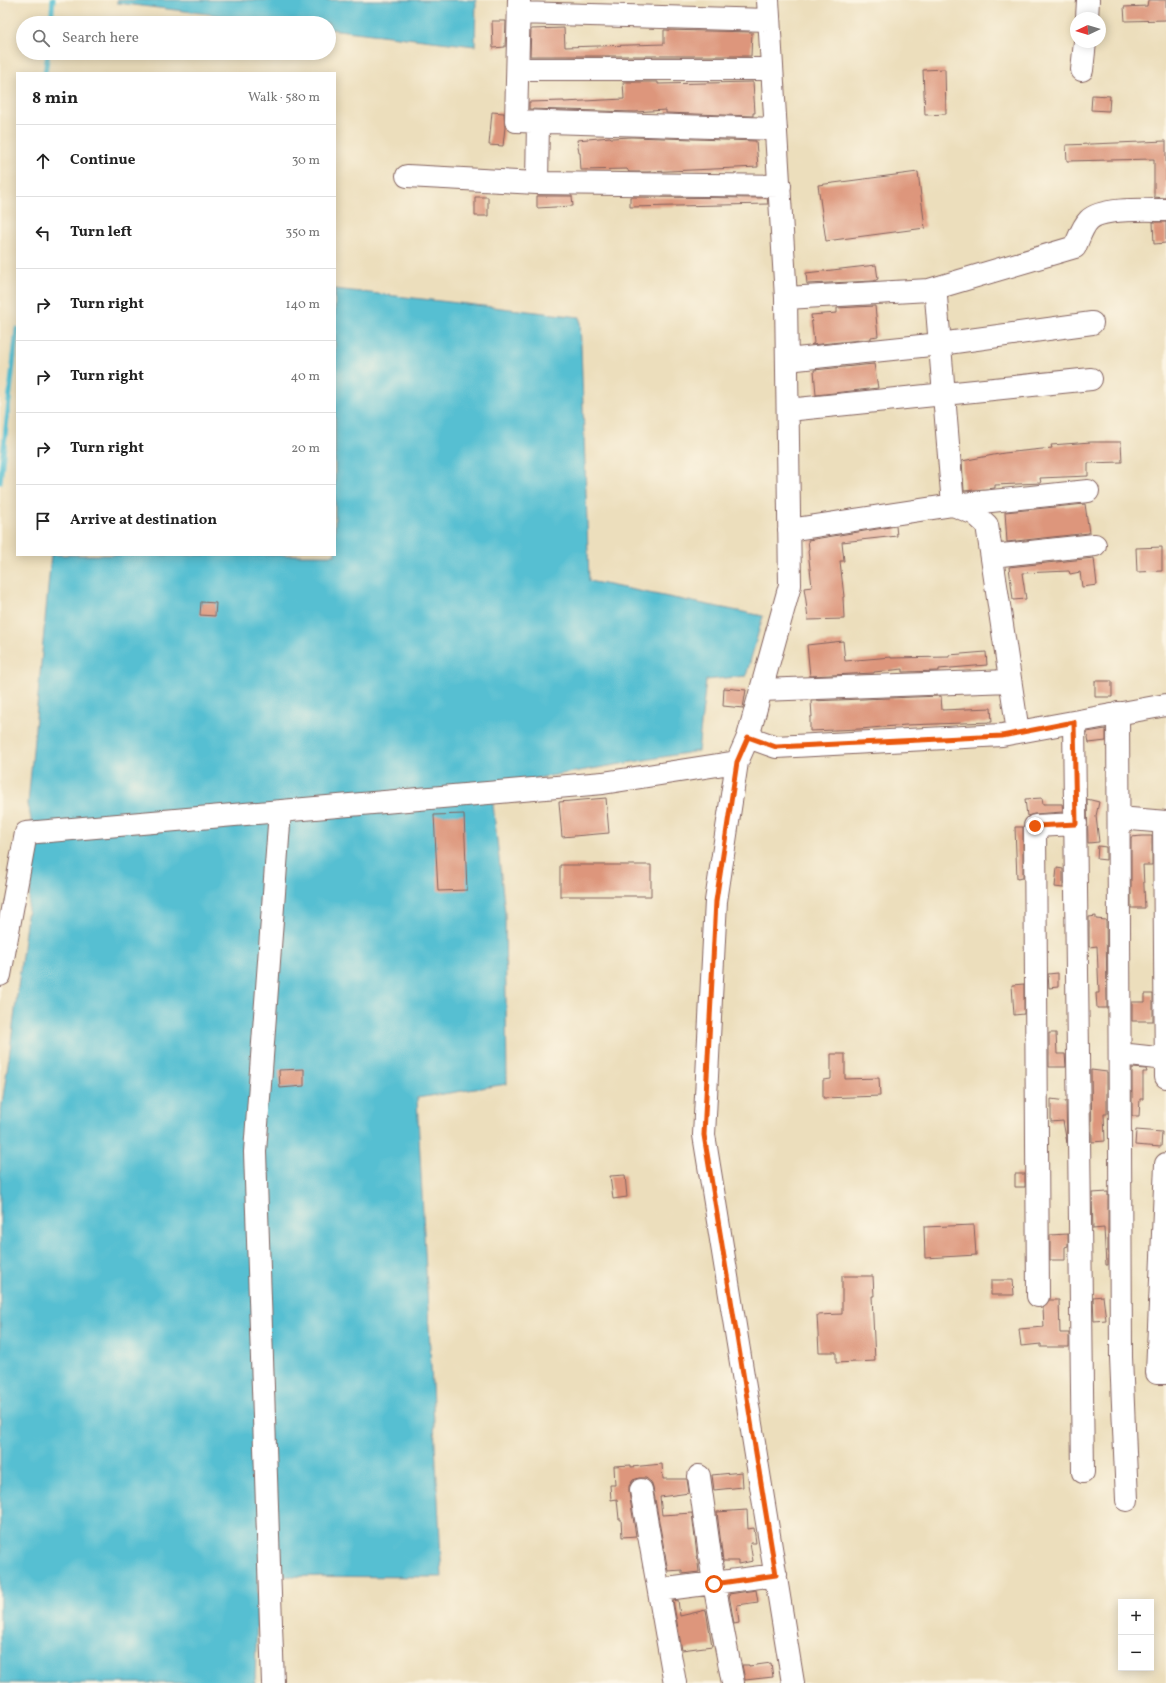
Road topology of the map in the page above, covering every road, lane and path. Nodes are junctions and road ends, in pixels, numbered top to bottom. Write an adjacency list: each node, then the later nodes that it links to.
1 (1088, 0): 4 (street)
2 (519, 7): 3 (street); 6 (street)
3 (768, 10): 7 (street)
4 (1087, 12)
5 (1084, 48): 8 (street)
6 (518, 69): 7 (street); 9 (street)
7 (772, 69): 10 (street)
8 (1082, 70)
9 (538, 122): 10 (street); 12 (street)
10 (776, 129): 13 (street)
11 (407, 176): 12 (street)
12 (538, 183): 13 (street)
13 (780, 186): 16 (street)
14 (1166, 210): 15 (street)
15 (929, 290): 16 (street); 18 (street)
16 (786, 298): 19 (street)
17 (1092, 323): 18 (street)
18 (940, 344): 19 (street); 21 (street)
19 (787, 360): 22 (street)
20 (1091, 379): 21 (street)
21 (944, 395): 22 (street); 24 (street)
22 (788, 410): 25 (street)
23 (1088, 490): 24 (street)
24 (953, 505): 25 (street); 27 (street)
25 (789, 530): 29 (street)
26 (1095, 545): 27 (street)
27 (992, 556): 28 (street)
28 (1010, 681): 29 (street); 33 (street)
29 (761, 690): 34 (street)
30 (1166, 704): 31 (street)
31 (1118, 713): 32 (street); 37 (street)
32 (1074, 722): 33 (street); 39 (street)
33 (1018, 732): 34 (street)
34 (748, 737): 35 (street)
35 (737, 762): 36 (street); 51 (street)
36 (280, 811): 40 (street); 54 (street)
37 (1119, 818): 38 (street); 41 (street)
38 (1165, 822): 42 (street)
39 (1076, 824): 45 (street); 47 (street)
40 (0, 975)
41 (1120, 1054): 42 (street); 50 (street)
42 (1166, 1059): 43 (street)
43 (1166, 1077)
44 (1166, 1164): 46 (street)
45 (1038, 1296)
46 (1166, 1374)
47 (1083, 1472)
48 (699, 1476): 52 (street)
49 (641, 1490): 53 (street)
50 (1127, 1500)
51 (776, 1575): 52 (street); 57 (street)
52 (714, 1584): 53 (street); 56 (street)
53 (659, 1590): 55 (street)
54 (273, 1683)
55 (675, 1683)
56 (733, 1683)
57 (793, 1683)

